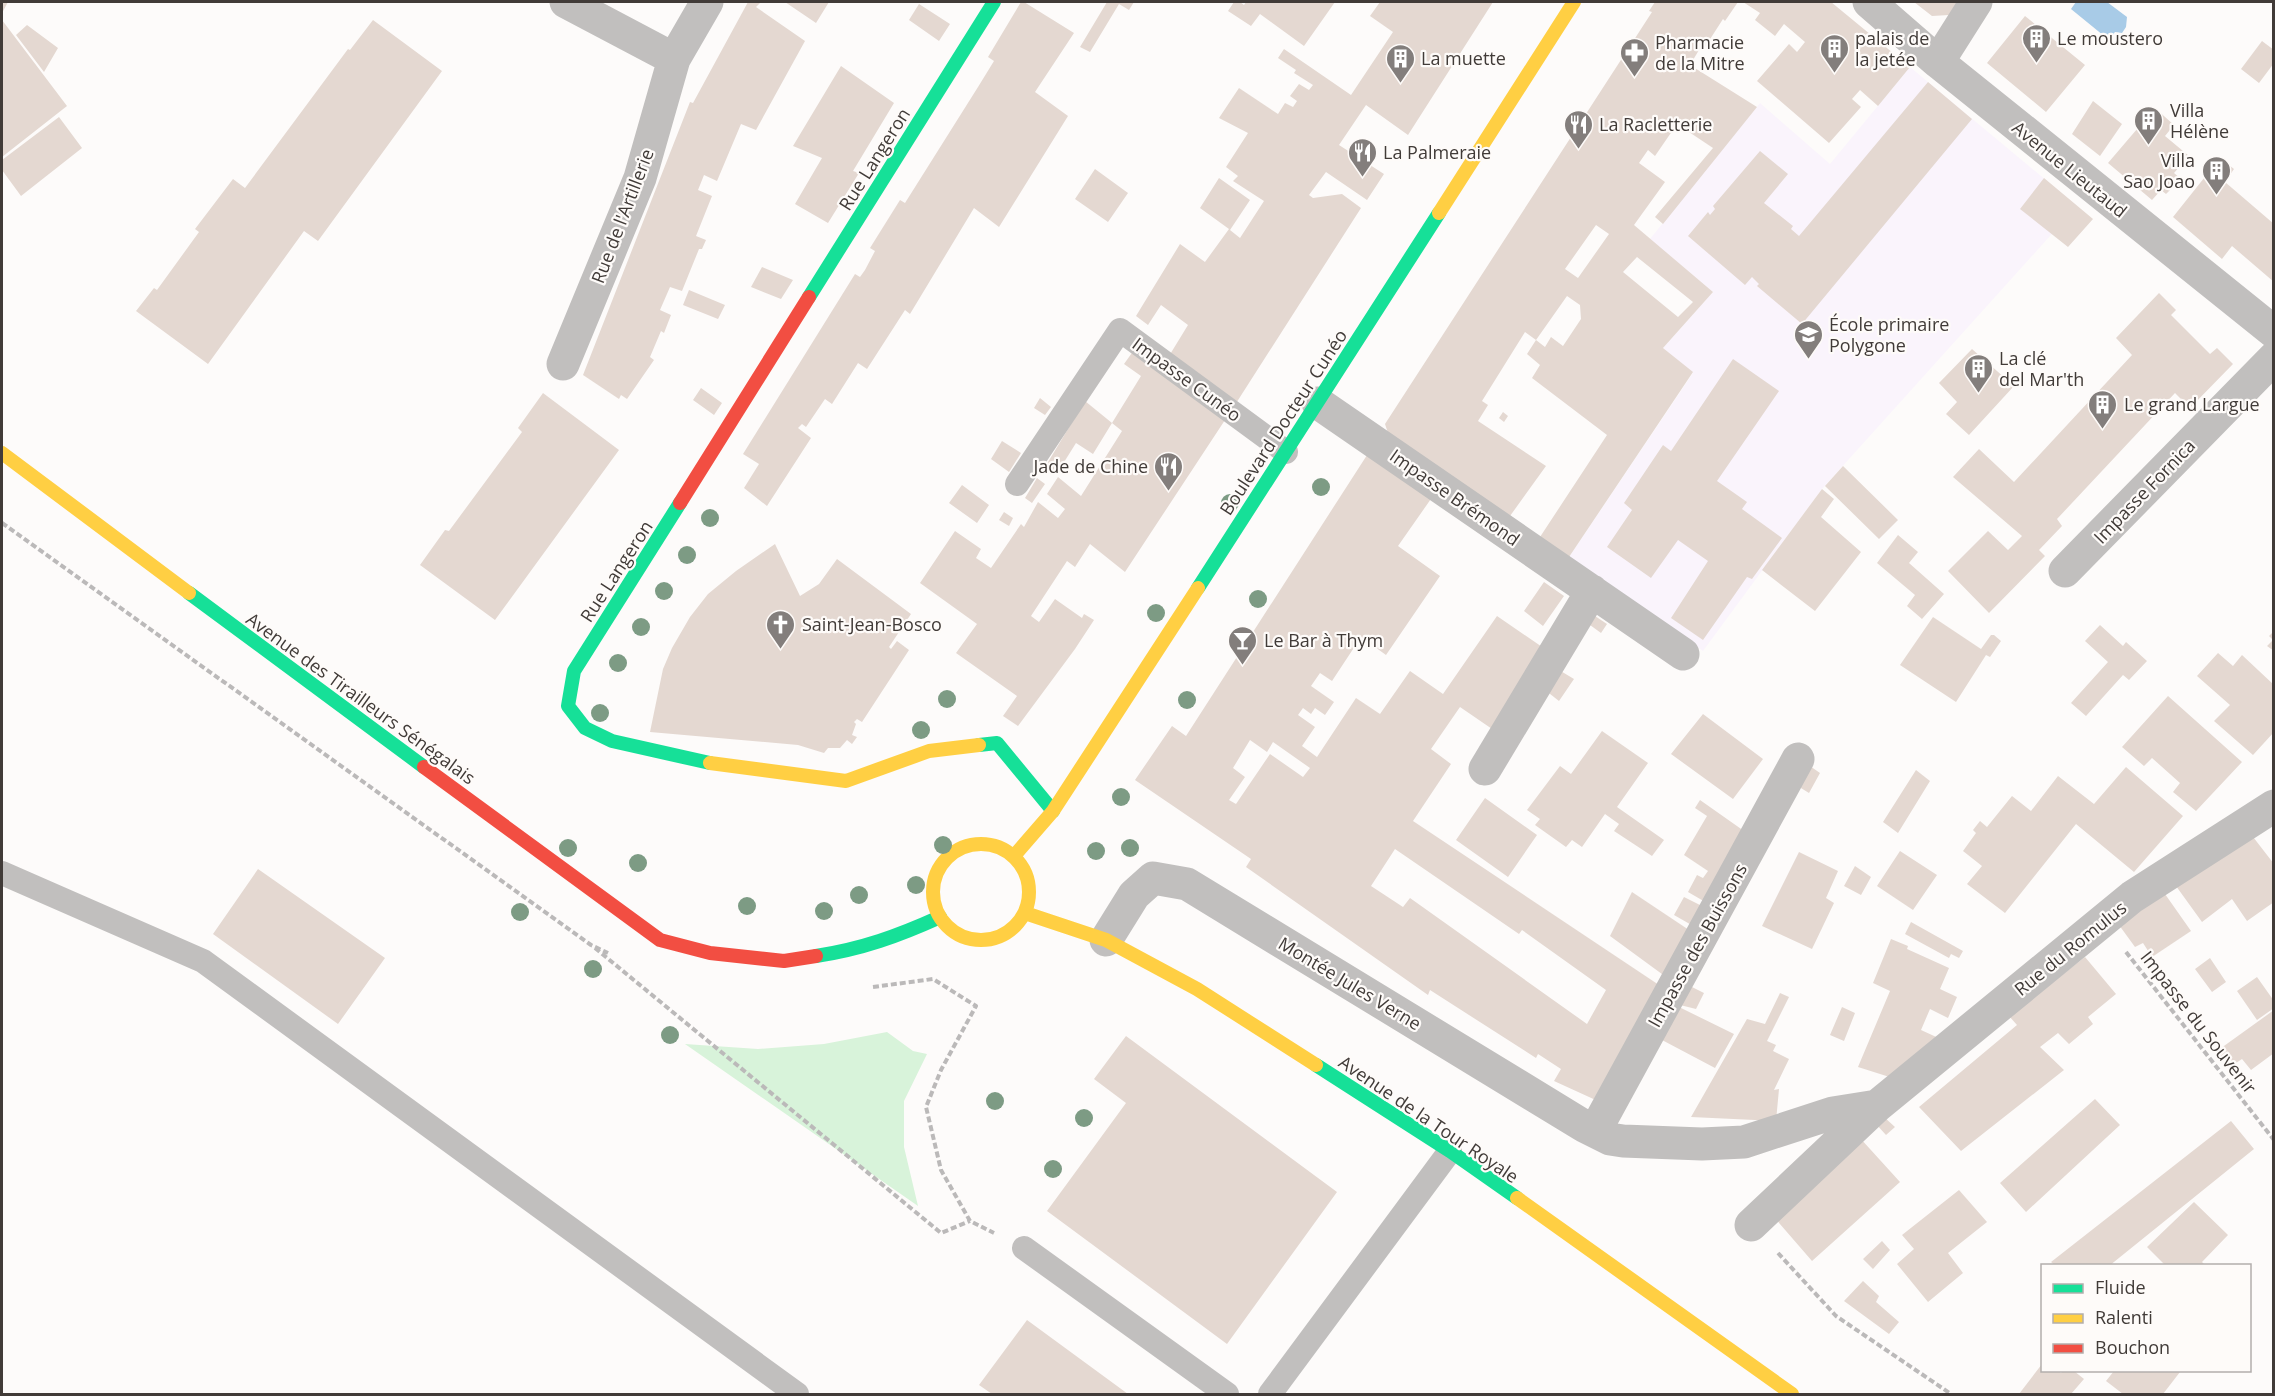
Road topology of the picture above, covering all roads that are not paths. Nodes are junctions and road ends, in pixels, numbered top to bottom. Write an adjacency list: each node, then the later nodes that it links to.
1 (566, 2): 7 (street)
2 (707, 2): 7 (street, Rue de l'Artillerie)
3 (994, 2): 22 (main road, Rue Langeron)
4 (1574, 2): 12 (main road, Boulevard Docteur Cunéo)
5 (1869, 2): 8 (street, Avenue Lieutaud)
6 (1976, 2): 8 (street)
7 (674, 59): 11 (street, Rue de l'Artillerie)
8 (1938, 62): 9 (street, Avenue Lieutaud)
9 (2274, 332)
10 (2274, 358): 16 (street, Impasse Fornica)
11 (563, 363)
12 (1318, 403): 13 (main road, Boulevard Docteur Cunéo); 17 (street, Impasse Brémond)
13 (1286, 452): 15 (lane, Impasse Cunéo); 22 (main road, Boulevard Docteur Cunéo)
14 (2, 453): 26 (main road, Avenue des Tirailleurs Sénégalais)
15 (1017, 484)
16 (2065, 572)
17 (1592, 591): 18 (street, Impasse Brémond); 20 (street)
18 (1683, 654)
19 (1798, 759): 29 (street, Impasse des Buissons)
20 (1485, 769)
21 (2274, 806): 28 (street, Rue du Romulus)
22 (1053, 811): 23 (main road, Boulevard Docteur Cunéo)
23 (1014, 856): 25 (main road); 26 (main road)
24 (2, 873): 33 (lane)
25 (1025, 913): 26 (main road); 27 (main road, Avenue de la Tour Royale)
26 (940, 917)
27 (1106, 940): 29 (street, Montée Jules Verne); 30 (main road, Avenue de la Tour Royale)
28 (1877, 1106): 29 (street); 31 (street, Rue du Romulus)
29 (1603, 1135)
30 (1450, 1151): 35 (lane); 36 (main road, Avenue de la Tour Royale)
31 (1752, 1225)
32 (1024, 1248): 34 (lane)
33 (797, 1395)
34 (1227, 1395)
35 (1270, 1395)
36 (1792, 1395)

